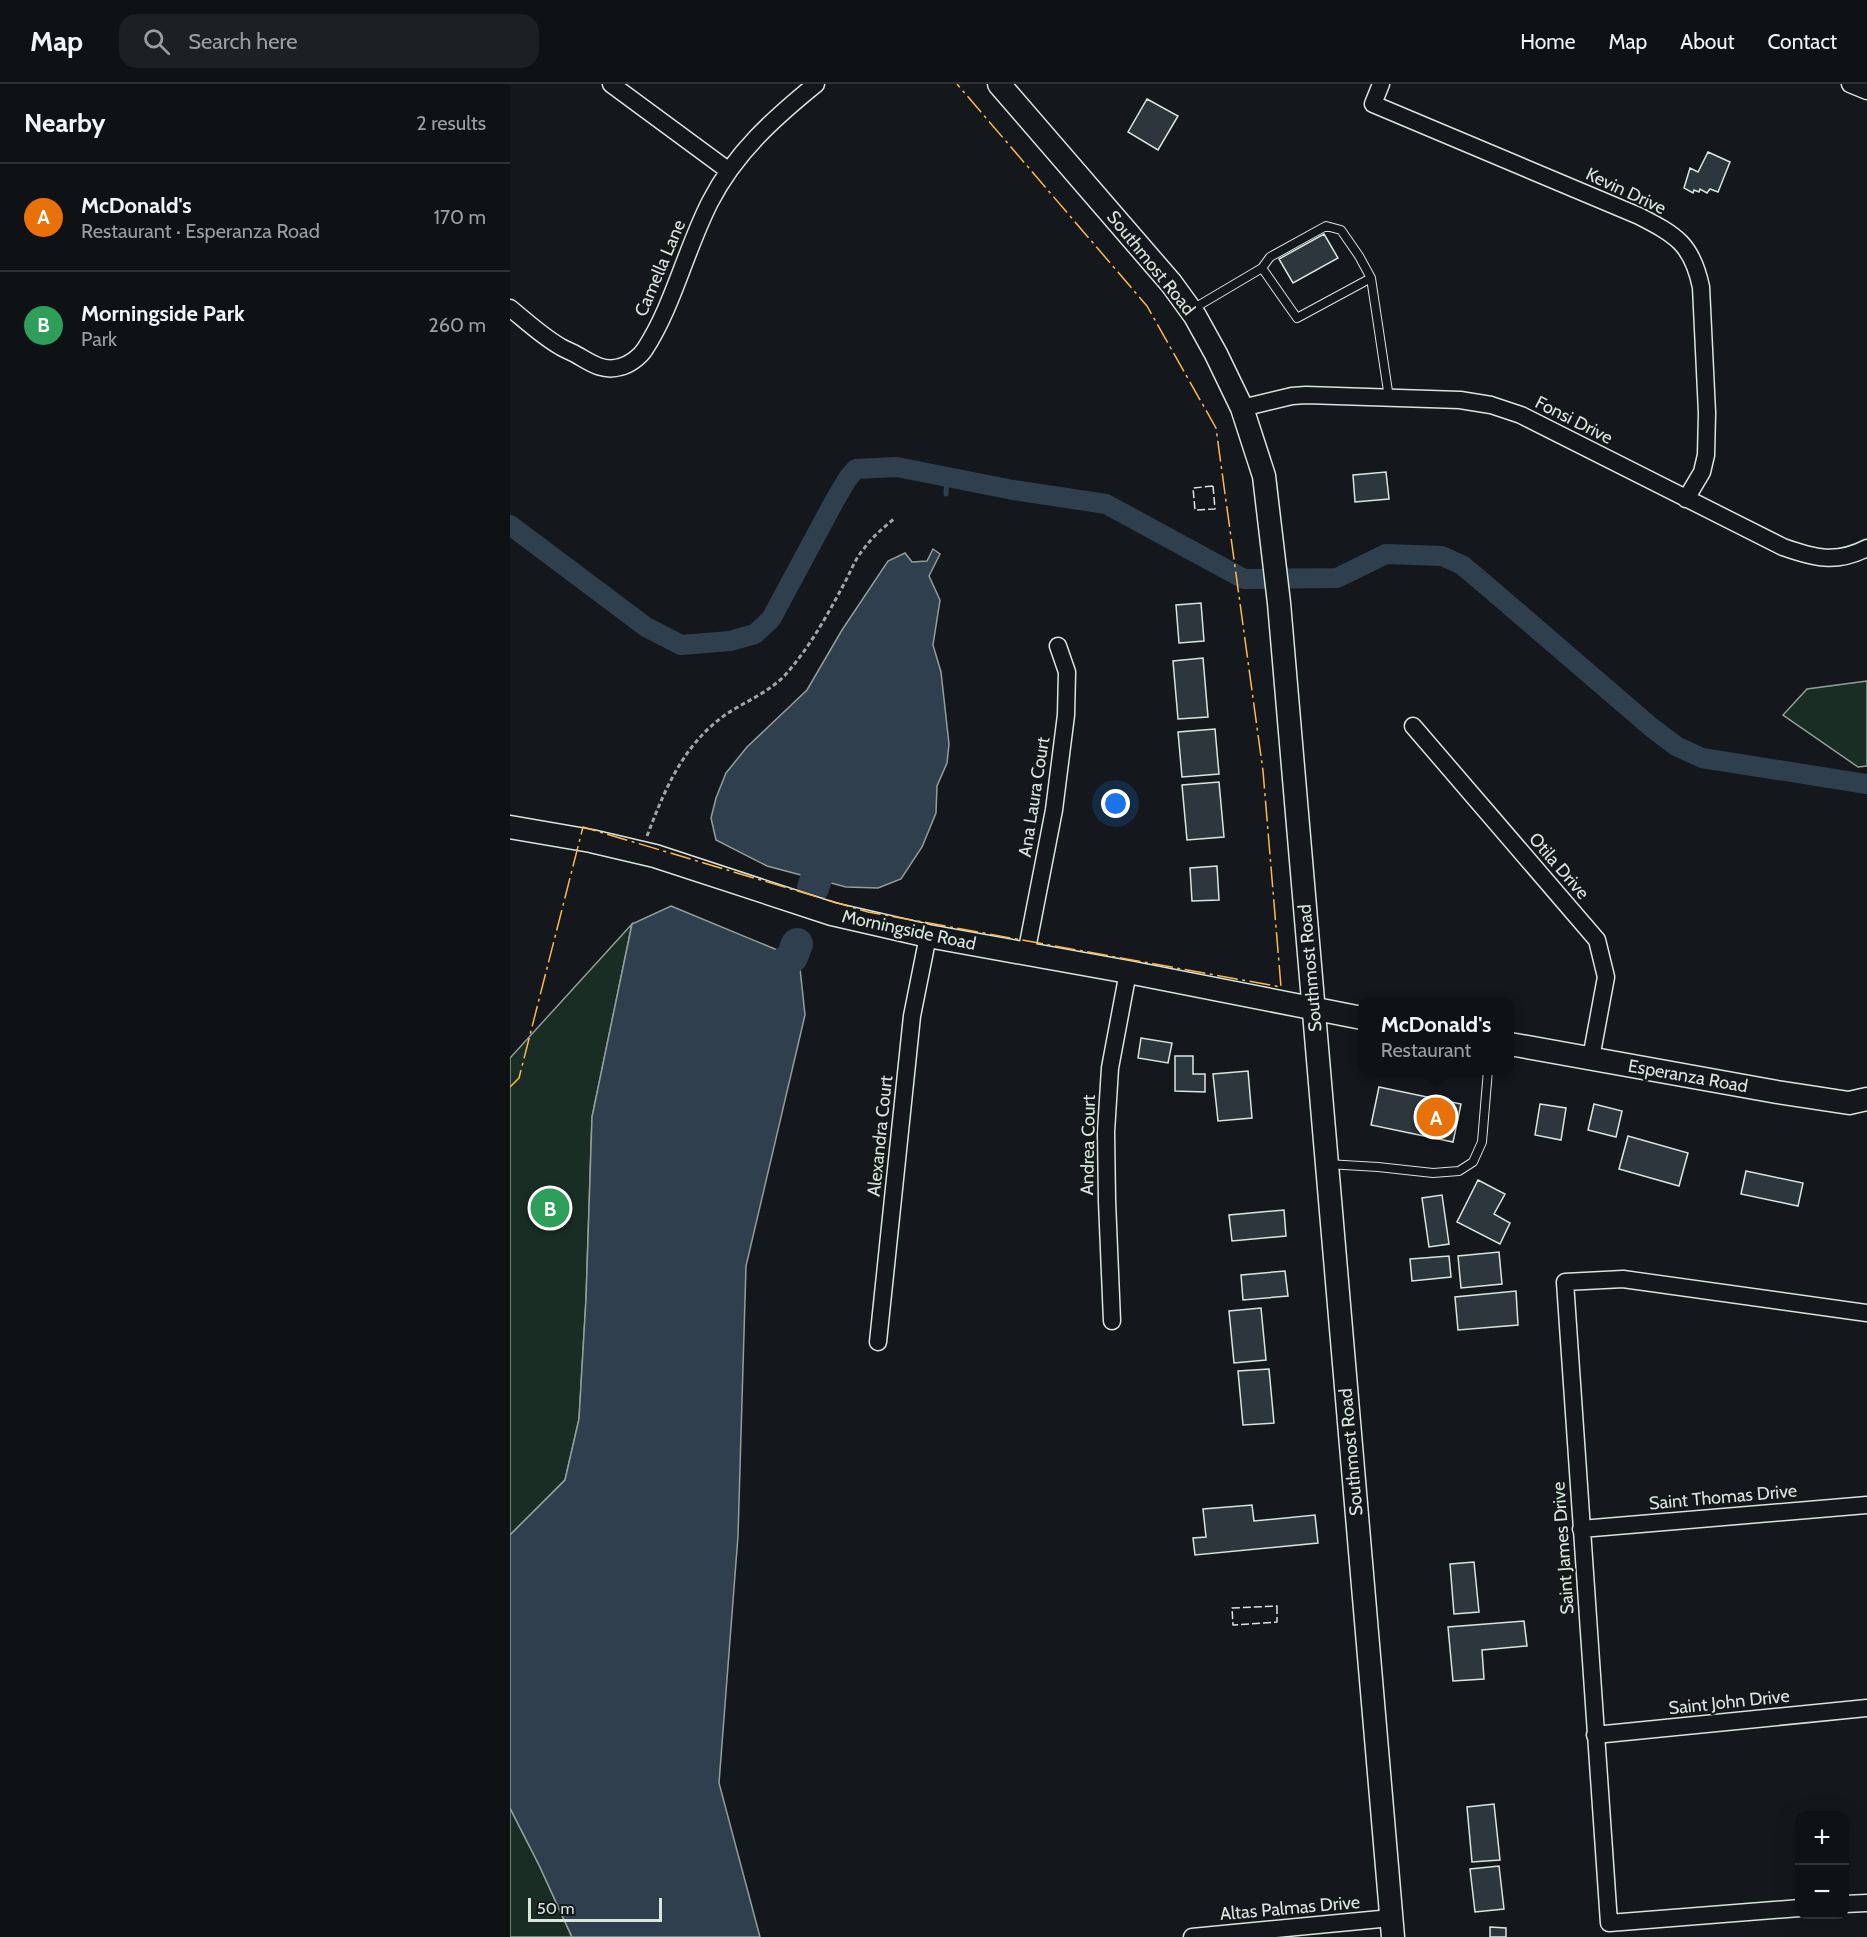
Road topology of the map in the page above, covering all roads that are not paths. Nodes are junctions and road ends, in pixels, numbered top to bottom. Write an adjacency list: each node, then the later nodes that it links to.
1 (611, 84): 7 (street)
2 (816, 84): 7 (street, Camella Lane)
3 (999, 84): 11 (main road, Southmost Road)
4 (1381, 84): 14 (street, Kevin Drive)
5 (1850, 84): 6 (street)
6 (1867, 91)
7 (729, 171): 10 (street, Camella Lane)
8 (1262, 268): 9 (lane); 9 (lane); 11 (lane)
9 (1371, 278): 12 (lane)
10 (510, 308)
11 (1191, 310): 13 (main road, Southmost Road)
12 (1389, 398): 13 (street, Fonsi Drive); 14 (street, Fonsi Drive)
13 (1242, 408): 22 (main road, Southmost Road)
14 (1686, 499): 15 (street, Fonsi Drive)
15 (1867, 548)
16 (1058, 646): 20 (street, Ana Laura Court)
17 (1413, 726): 25 (street, Otila Drive)
18 (510, 827): 19 (main road, Morningside Road)
19 (928, 936): 20 (main road, Morningside Road); 31 (street, Alexandra Court)
20 (1026, 954): 21 (main road, Morningside Road)
21 (1128, 972): 22 (main road, Morningside Road); 30 (street, Andrea Court)
22 (1314, 1009): 23 (main road); 28 (main road, Southmost Road)
23 (1358, 1017)
24 (1514, 1045): 25 (main road, Esperanza Road)
25 (1591, 1058): 27 (main road, Esperanza Road)
26 (1488, 1075): 28 (lane)
27 (1867, 1099)
28 (1327, 1164): 39 (main road, Southmost Road)
29 (1867, 1313): 33 (street, Saint James Drive)
30 (1112, 1321)
31 (878, 1342)
32 (1867, 1505): 33 (street, Saint Thomas Drive)
33 (1581, 1529): 35 (street, Saint James Drive)
34 (1867, 1708): 35 (street, Saint John Drive)
35 (1595, 1735): 38 (street, Saint James Drive)
36 (1867, 1903): 37 (street)
37 (1849, 1904)
38 (1795, 1908)
39 (1392, 1928): 40 (street, Altas Palmas Drive)
40 (1192, 1937)

